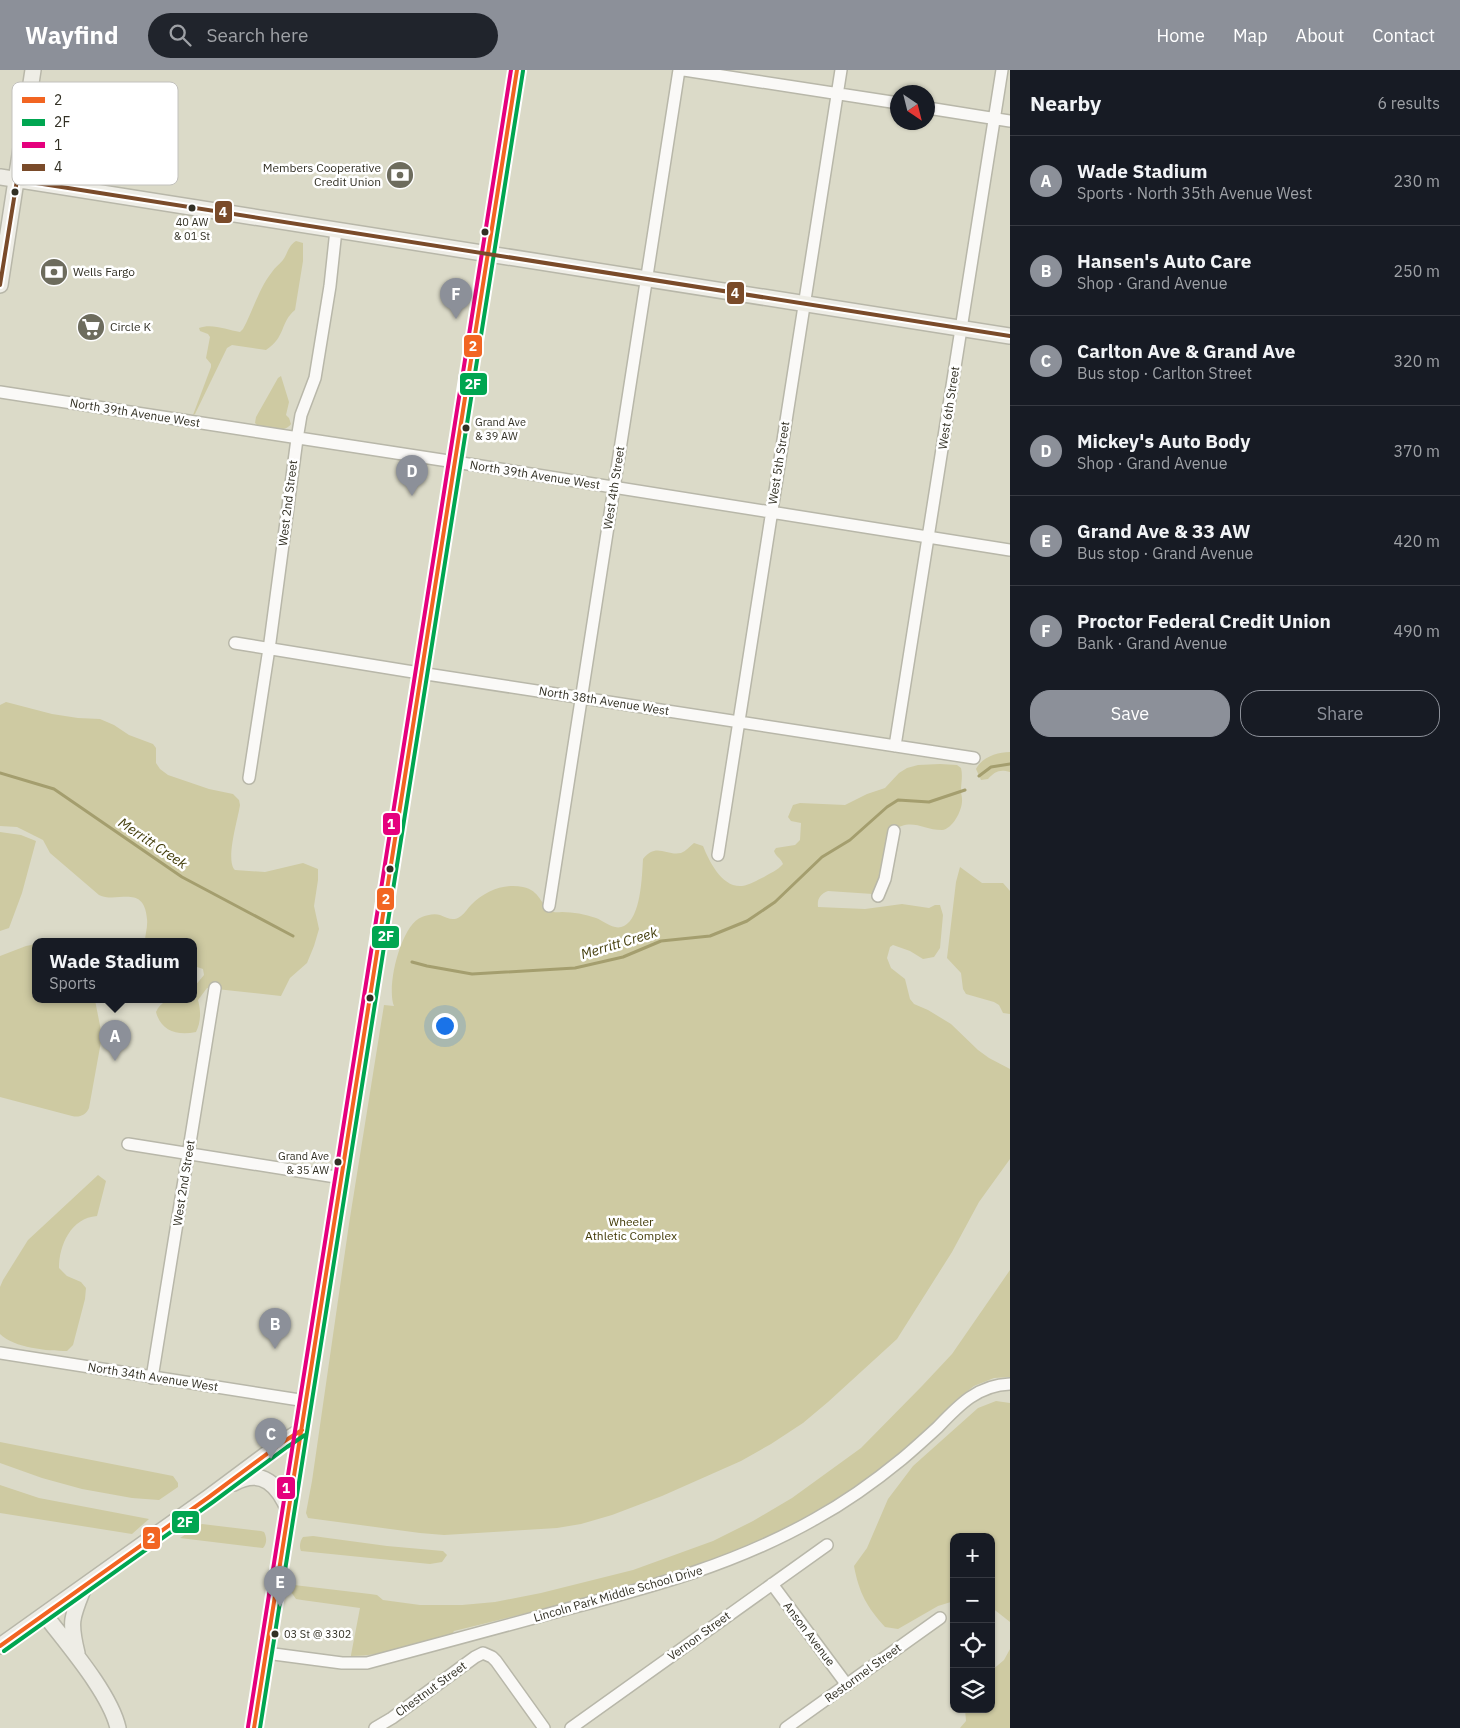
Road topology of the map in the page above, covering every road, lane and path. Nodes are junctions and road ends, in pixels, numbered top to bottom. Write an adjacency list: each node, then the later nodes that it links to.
1 (517, 70): 14 (street)
2 (679, 70): 15 (street, West 4th Street)
3 (684, 70): 6 (street)
4 (841, 70): 6 (street, West 5th Street)
5 (1002, 70): 9 (street, West 6th Street)
6 (837, 94): 7 (street); 17 (street, West 5th Street)
7 (890, 102)
8 (935, 109): 9 (street)
9 (995, 118): 10 (street); 18 (street, West 6th Street)
10 (1010, 121)
11 (16, 185): 16 (street)
12 (49, 185): 13 (street)
13 (336, 230): 14 (street); 21 (street, West 2nd Street)
14 (488, 254): 15 (street); 22 (street)
15 (647, 279): 17 (street); 23 (street, West 4th Street)
16 (0, 284)
17 (804, 303): 18 (street); 24 (street, West 5th Street)
18 (962, 328): 19 (street); 25 (street, West 6th Street)
19 (1010, 336)
20 (0, 392): 21 (street, North 39th Avenue West)
21 (297, 439): 22 (street, North 39th Avenue West); 28 (street, West 2nd Street)
22 (454, 462): 23 (street, North 39th Avenue West); 29 (street)
23 (614, 488): 24 (street, North 39th Avenue West); 30 (street, West 4th Street)
24 (771, 514): 25 (street, North 39th Avenue West); 31 (street, West 5th Street)
25 (929, 538): 26 (street, North 39th Avenue West); 32 (street, West 6th Street)
26 (1010, 550)
27 (235, 643): 28 (street, North 38th Avenue West)
28 (269, 649): 29 (street, North 38th Avenue West); 34 (street, West 2nd Street)
29 (422, 674): 30 (street, North 38th Avenue West); 42 (street)
30 (582, 698): 31 (street, North 38th Avenue West); 38 (street, West 4th Street)
31 (739, 722): 32 (street, North 38th Avenue West); 36 (street, West 5th Street)
32 (895, 746): 33 (street, North 38th Avenue West)
33 (974, 758)
34 (249, 778)
35 (894, 831): 37 (street)
36 (718, 855)
37 (878, 896)
38 (549, 906)
39 (215, 988): 41 (street, West 2nd Street)
40 (128, 1144): 41 (street)
41 (189, 1153): 42 (street); 44 (street, West 2nd Street)
42 (342, 1178): 46 (street)
43 (0, 1353): 44 (street, North 34th Avenue West)
44 (152, 1378): 46 (street, North 34th Avenue West)
45 (1010, 1384): 56 (street, Lincoln Park Middle School Drive)
46 (306, 1401): 47 (street)
47 (302, 1430): 48 (street); 49 (street)
48 (209, 1497): 49 (street); 52 (street)
49 (288, 1511): 56 (street)
50 (827, 1545): 51 (street, Vernon Street)
51 (772, 1584): 58 (street, Anson Avenue); 63 (street, Vernon Street)
52 (84, 1587): 53 (street); 57 (street)
53 (45, 1615): 55 (street); 57 (street)
54 (940, 1618): 58 (street, Restormel Street)
55 (0, 1646)
56 (266, 1653): 60 (street)
57 (78, 1660): 59 (street)
58 (847, 1685): 64 (street, Restormel Street)
59 (118, 1728)
60 (254, 1728)
61 (375, 1728): 62 (street, Chestnut Street)
62 (544, 1728)
63 (571, 1728)
64 (786, 1728)

